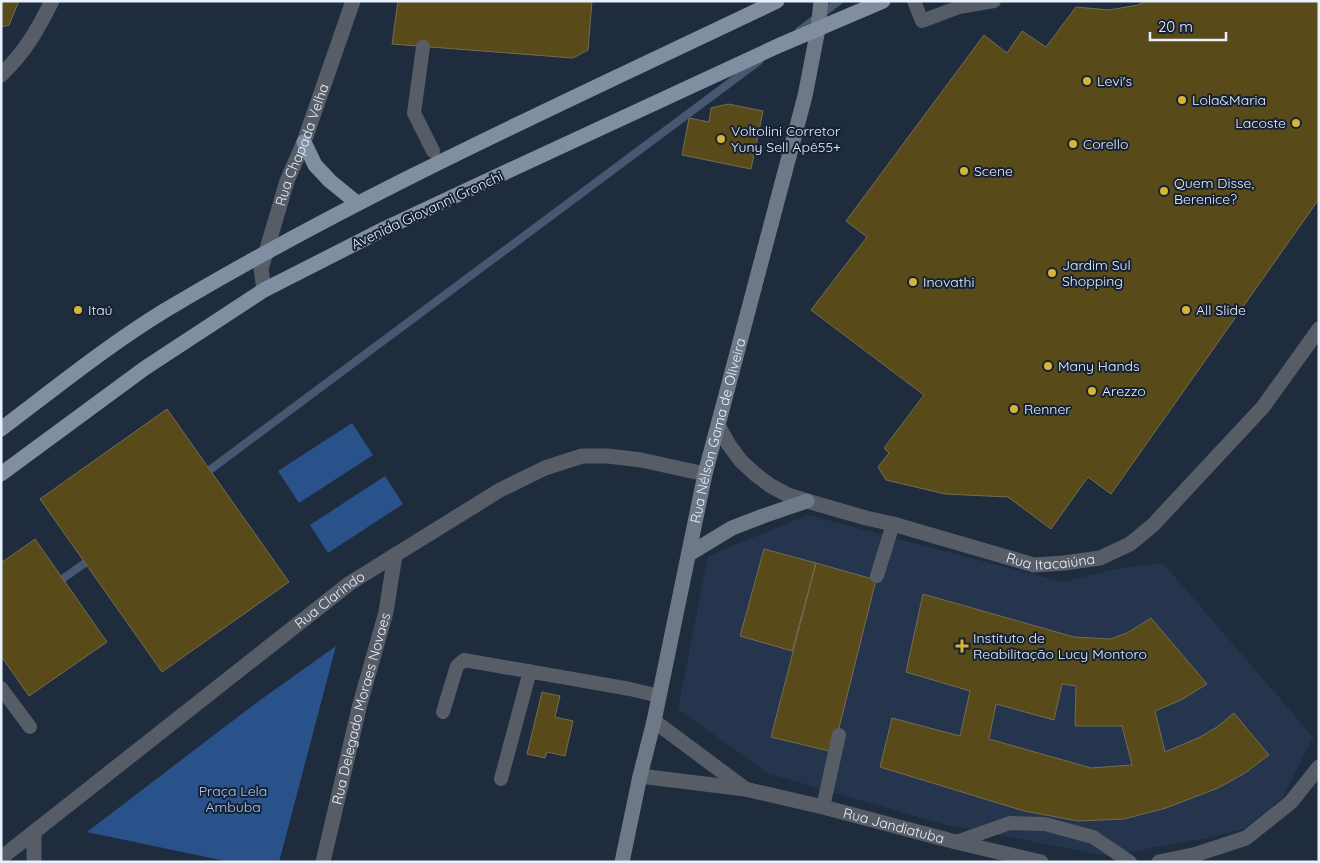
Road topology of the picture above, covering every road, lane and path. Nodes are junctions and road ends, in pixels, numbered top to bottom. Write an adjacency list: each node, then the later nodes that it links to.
1 (52, 1): 10 (street)
2 (353, 1): 11 (street, Rua Chapada Velha)
3 (777, 1): 13 (main road)
4 (821, 1): 8 (main road, Rua Nélson Gama de Oliveira)
5 (883, 1): 8 (main road, Avenida Giovanni Gronchi)
6 (914, 1): 7 (lane)
7 (994, 1)
8 (818, 29): 15 (main road, Avenida Giovanni Gronchi); 17 (main road, Rua Nélson Gama de Oliveira)
9 (423, 47): 12 (lane)
10 (1, 75)
11 (304, 142): 13 (main road); 14 (street, Rua Chapada Velha)
12 (433, 151)
13 (358, 203): 14 (main road)
14 (266, 253): 15 (street, Rua Chapada Velha); 18 (main road)
15 (264, 290): 19 (main road, Avenida Giovanni Gronchi)
16 (1319, 329): 22 (street, Rua Itacaiúna)
17 (718, 427): 20 (main road, Rua Nélson Gama de Oliveira); 21 (street, Rua Itacaiúna)
18 (1, 429)
19 (1, 474)
20 (705, 474): 23 (main road, Rua Nélson Gama de Oliveira); 24 (street, Rua Clarindo)
21 (807, 502): 22 (street, Rua Itacaiúna); 23 (main road)
22 (893, 524): 25 (lane)
23 (689, 554): 28 (main road, Rua Nélson Gama de Oliveira)
24 (395, 555): 38 (street, Rua Clarindo); 42 (street, Rua Delegado Moraes Novaes)
25 (877, 576)
26 (530, 671): 28 (lane); 29 (lane); 35 (lane)
27 (1, 688): 31 (lane)
28 (659, 696): 30 (main road, Rua Nélson Gama de Oliveira)
29 (443, 712)
30 (654, 722): 34 (main road, Rua Nélson Gama de Oliveira); 36 (street, Rua Jandiatuba)
31 (30, 727)
32 (838, 735): 37 (lane)
33 (1319, 767): 46 (street)
34 (640, 776): 36 (street, Rua Jandiatuba); 43 (main road, Rua Nélson Gama de Oliveira)
35 (501, 779)
36 (745, 789): 37 (street, Rua Jandiatuba)
37 (823, 807): 39 (street, Rua Jandiatuba)
38 (34, 833): 40 (street, Rua Clarindo); 41 (street)
39 (956, 842): 44 (street, Rua Jandiatuba); 45 (lane)
40 (1, 858)
41 (34, 862)
42 (323, 862)
43 (622, 862)
44 (1041, 862)
45 (1130, 862)
46 (1159, 862)

